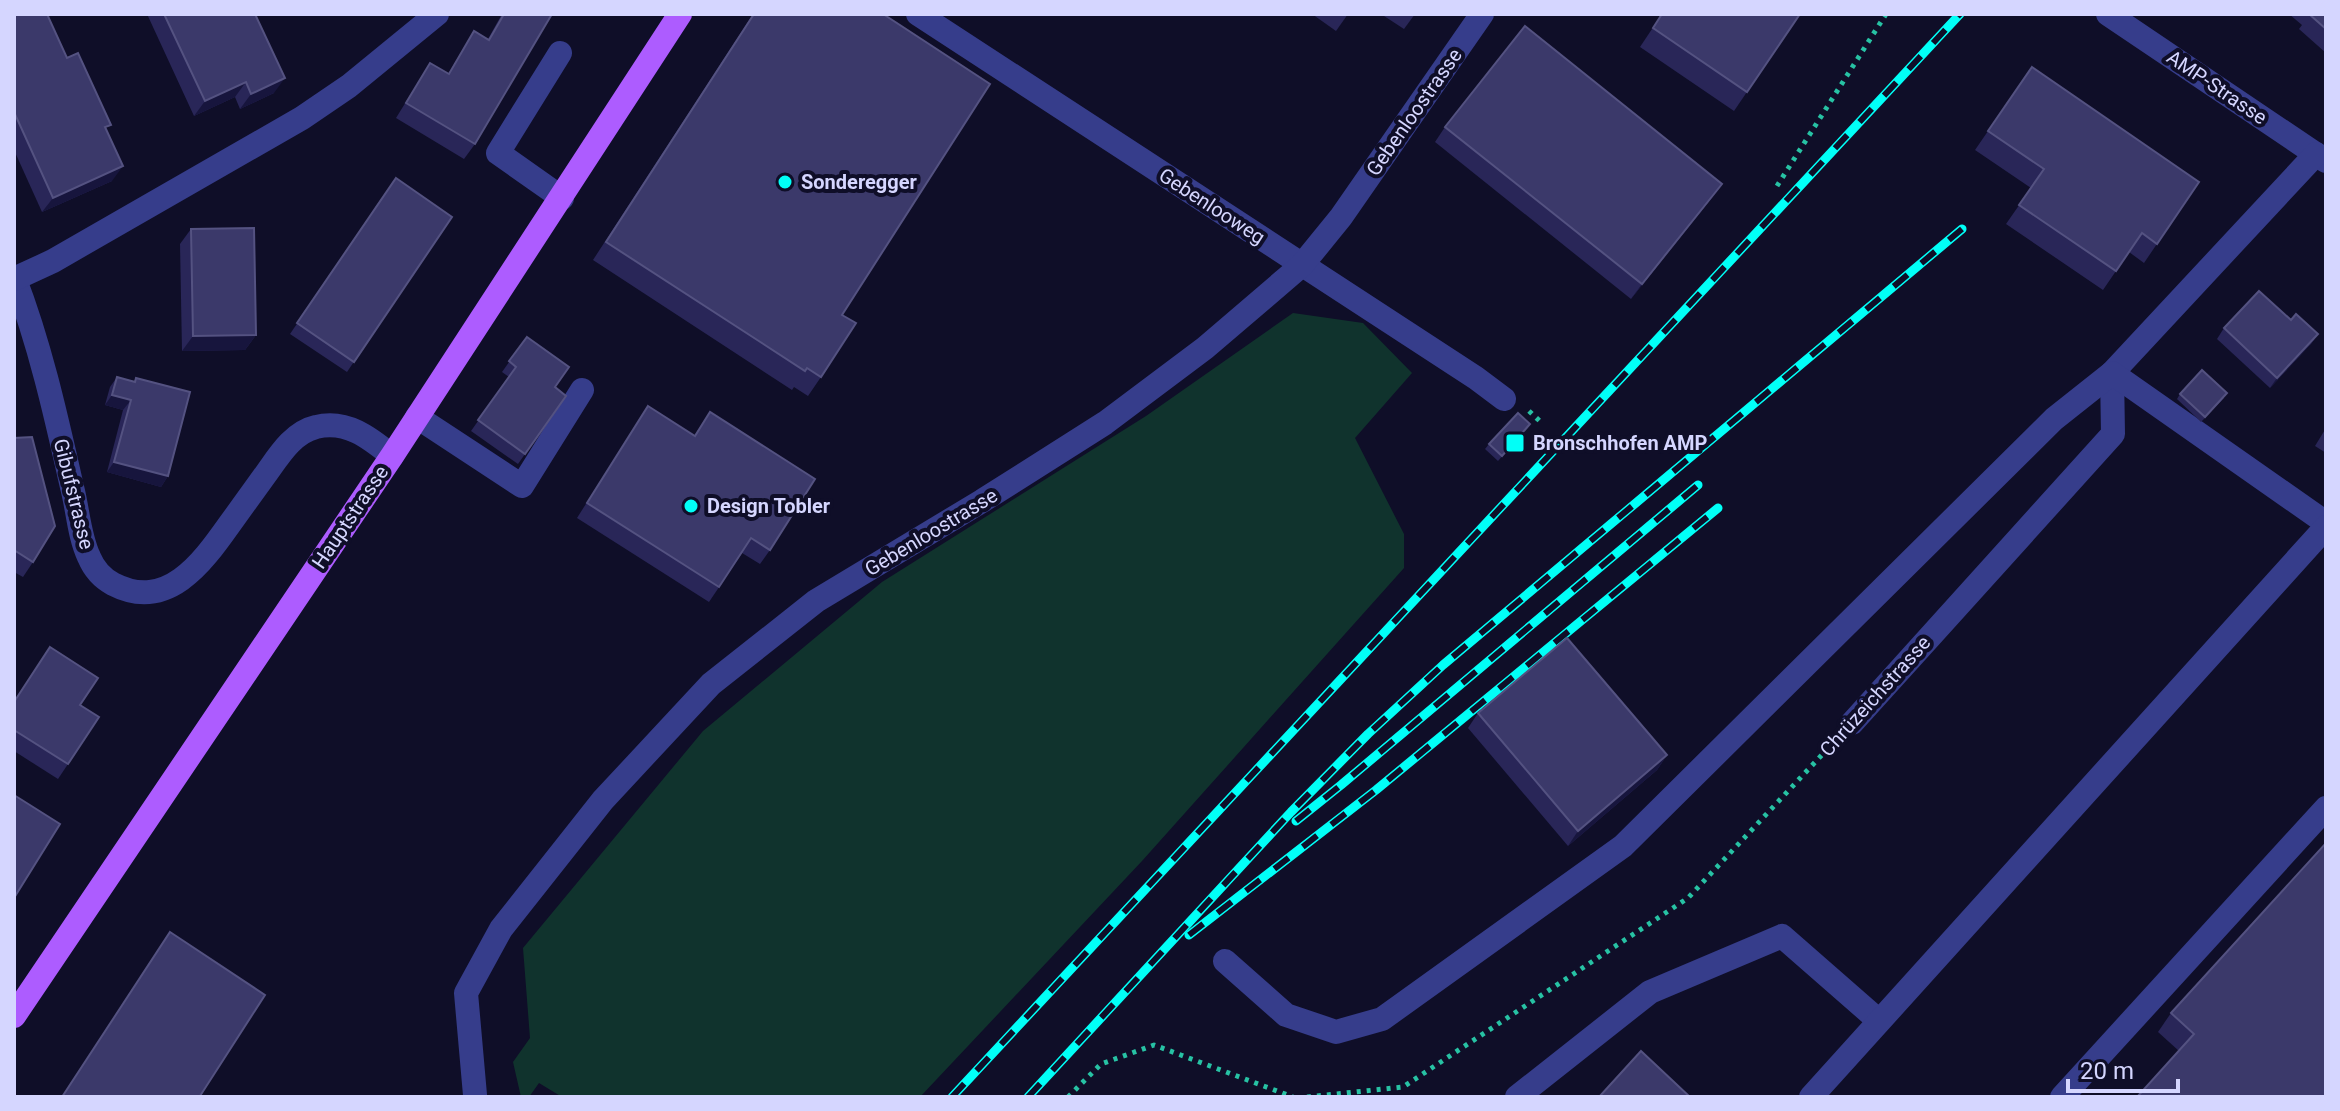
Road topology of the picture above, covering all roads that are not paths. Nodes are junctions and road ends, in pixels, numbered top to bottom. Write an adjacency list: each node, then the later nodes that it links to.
1 (437, 14): 10 (street)
2 (680, 14): 8 (main road, Hauptstrasse)
3 (918, 14): 9 (street, Gebenlooweg)
4 (1482, 14): 9 (street, Gebenloostrasse)
5 (2108, 14): 7 (street, AMP-Strasse)
6 (560, 53): 8 (street)
7 (2321, 158): 11 (street)
8 (562, 198): 14 (main road, Hauptstrasse)
9 (1302, 265): 13 (street, Gebenlooweg); 22 (street, Gebenloostrasse)
10 (14, 278): 15 (street, Gibufstrasse)
11 (2112, 373): 16 (street); 17 (street, Chrüzeichstrasse); 19 (street)
12 (582, 390): 14 (street)
13 (1504, 399)
14 (417, 417): 15 (main road, Hauptstrasse)
15 (392, 456): 20 (main road, Hauptstrasse)
16 (2326, 525): 21 (street)
17 (1852, 723)
18 (2326, 808): 25 (street)
19 (1225, 961)
20 (14, 1016)
21 (1878, 1020): 23 (street); 24 (street)
22 (475, 1096)
23 (1517, 1097)
24 (1811, 1097)
25 (2062, 1097)

